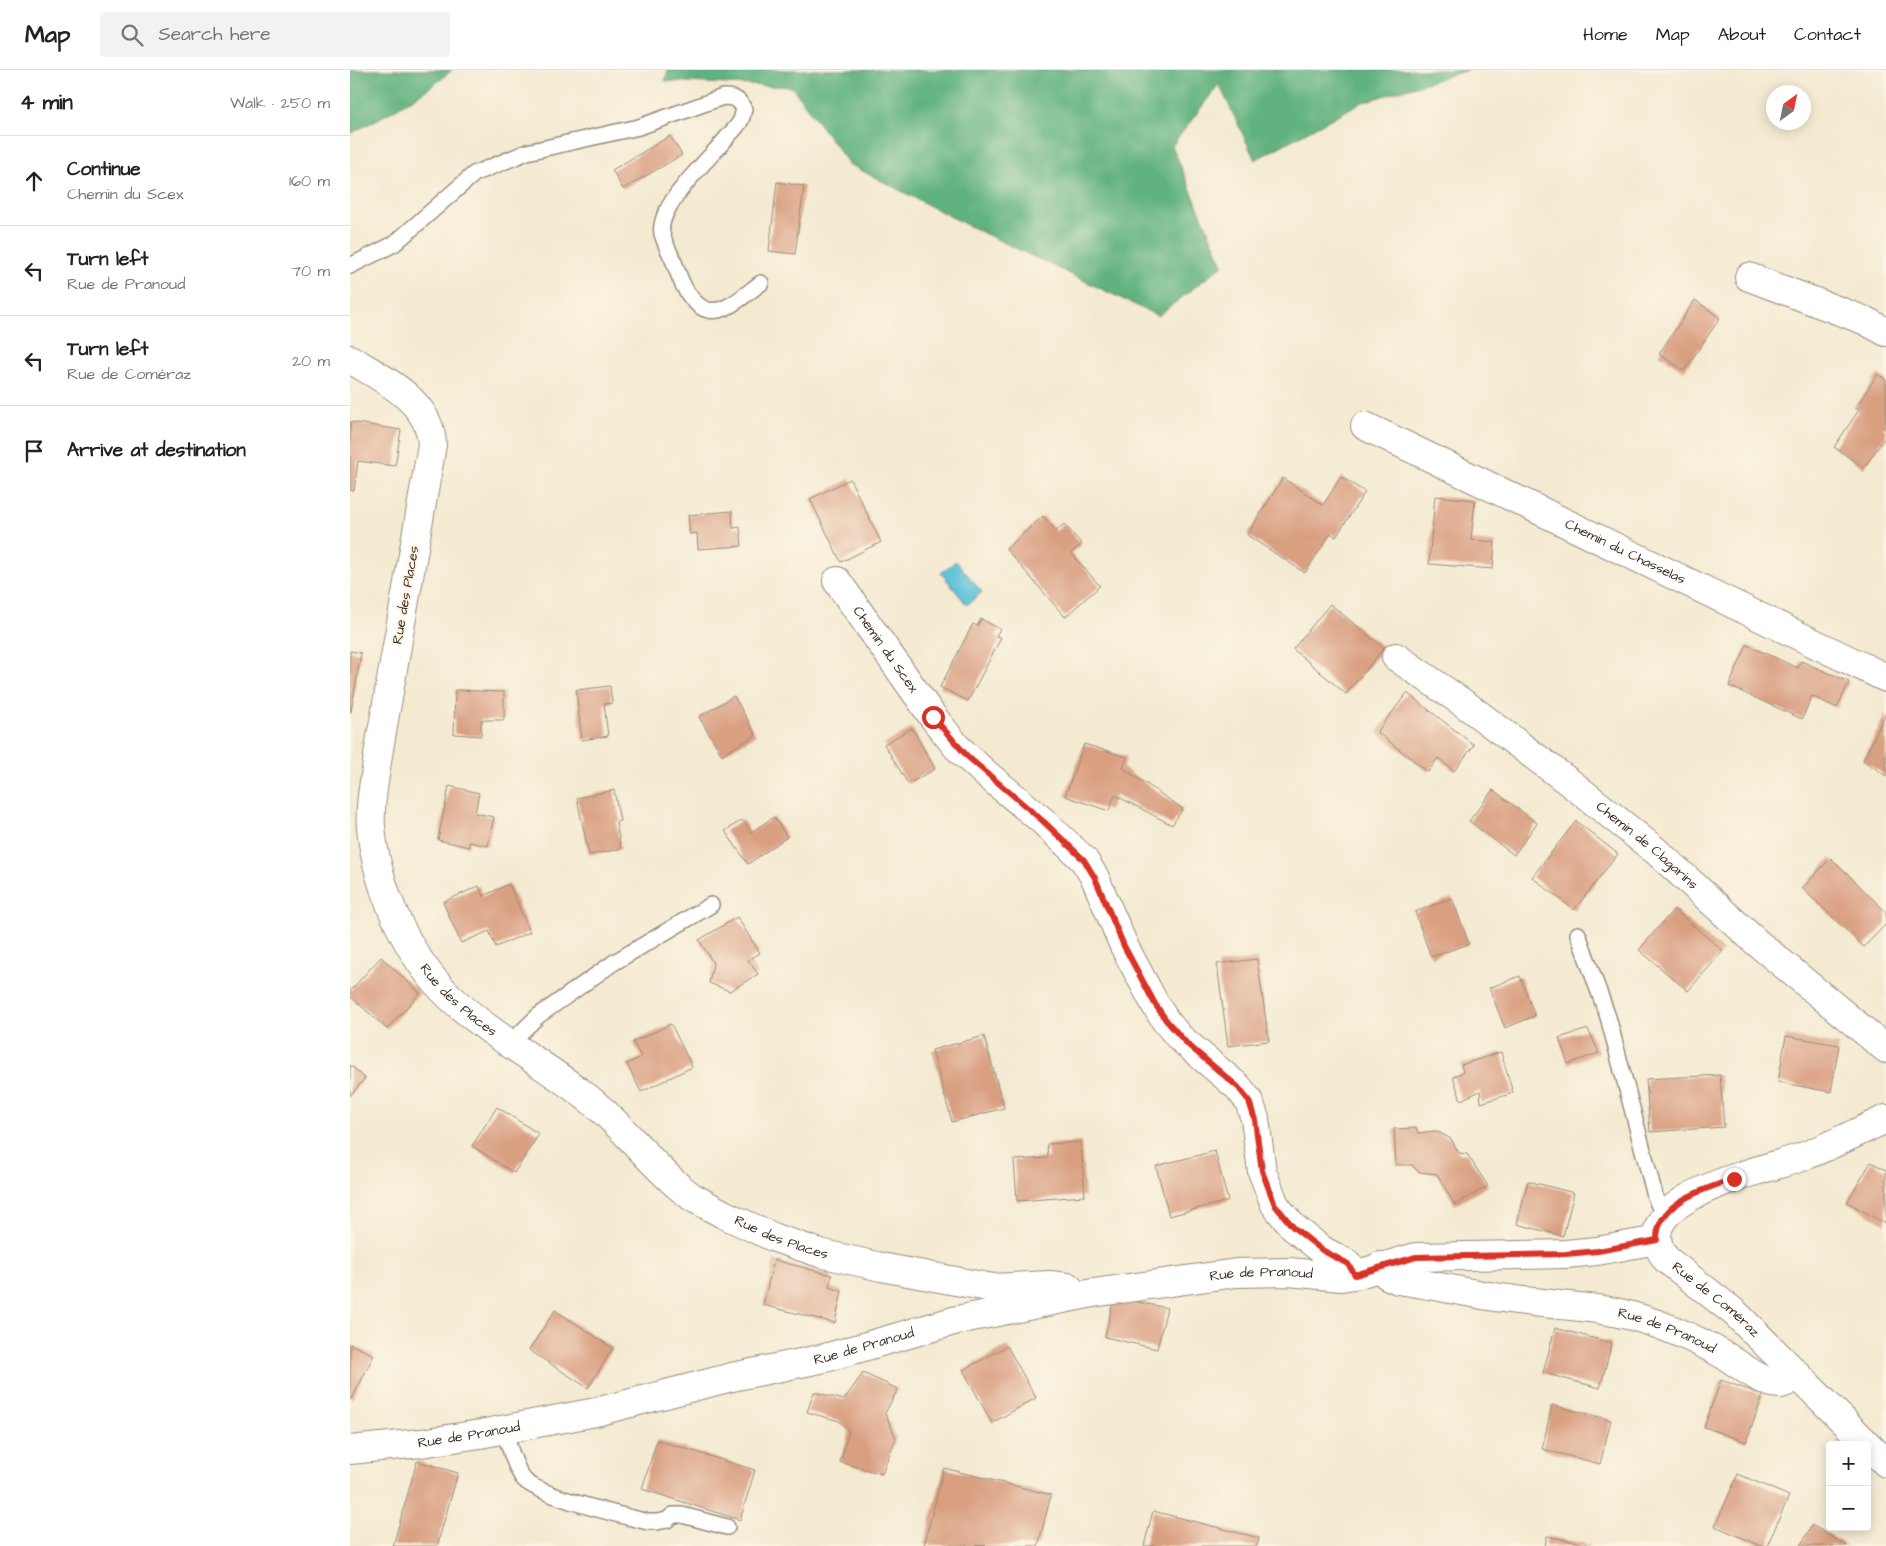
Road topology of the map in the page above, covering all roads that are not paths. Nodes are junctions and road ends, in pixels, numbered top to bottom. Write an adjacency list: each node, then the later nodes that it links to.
1 (350, 266): 3 (lane)
2 (1749, 277): 4 (street)
3 (761, 284)
4 (1886, 332)
5 (350, 359): 12 (street, Rue des Places)
6 (1365, 426): 9 (street, Chemin du Chasselas)
7 (837, 580): 17 (street, Chemin du Scex)
8 (1396, 657): 13 (street, Chemin de Clagarins)
9 (1886, 678)
10 (711, 905): 12 (lane)
11 (1578, 934): 15 (lane)
12 (510, 1043): 18 (street, Rue des Places)
13 (1886, 1049)
14 (1886, 1119): 15 (street)
15 (1667, 1214): 16 (street)
16 (1657, 1240): 17 (street, Rue de Pranoud); 19 (street, Rue de Coméraz)
17 (1367, 1271): 18 (street, Rue de Pranoud); 19 (street, Rue de Pranoud)
18 (1077, 1296): 20 (street, Rue de Pranoud)
19 (1798, 1375): 22 (street, Rue de Coméraz)
20 (504, 1430): 21 (street, Rue de Pranoud); 23 (lane)
21 (350, 1450)
22 (1886, 1463)
23 (727, 1527)

